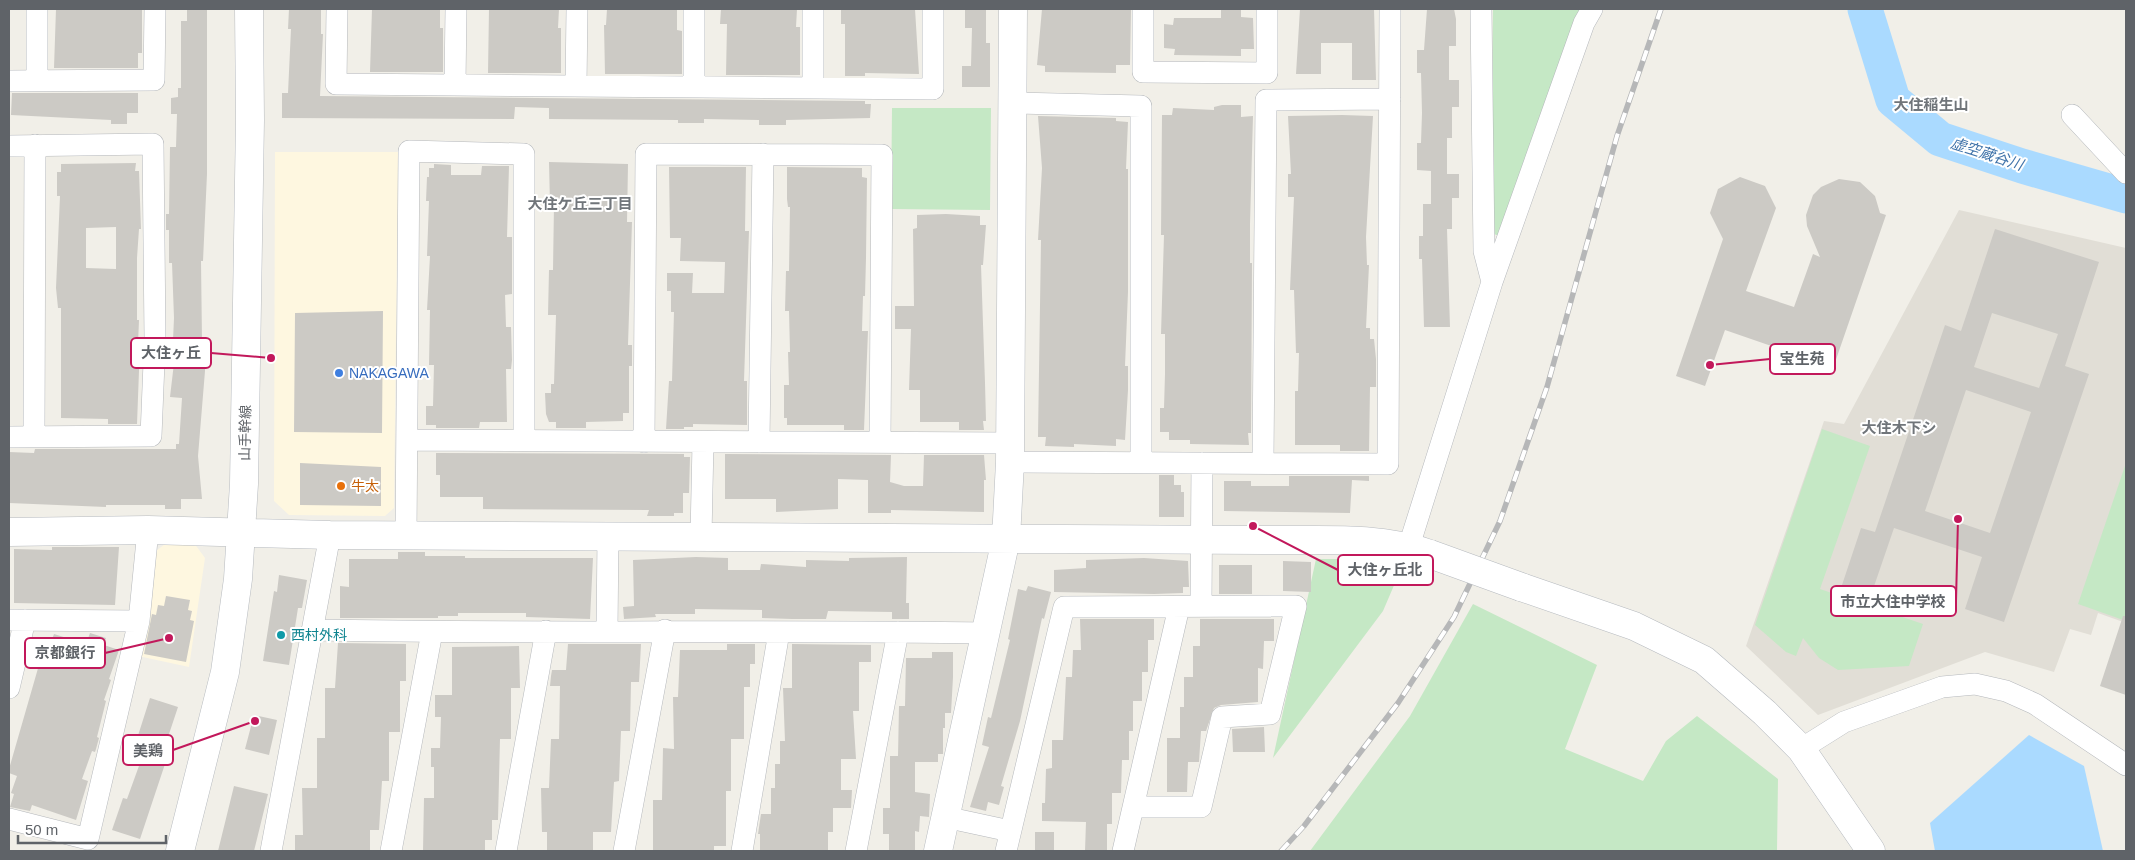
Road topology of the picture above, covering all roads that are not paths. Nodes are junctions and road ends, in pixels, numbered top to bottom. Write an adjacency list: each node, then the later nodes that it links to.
1 (37, 9): 17 (street)
2 (155, 9): 17 (street)
3 (249, 9): 44 (street, 山手幹線)
4 (337, 9): 18 (street)
5 (456, 9): 18 (street)
6 (577, 9): 19 (street)
7 (694, 9): 20 (street)
8 (813, 9): 21 (street)
9 (933, 9): 21 (street)
10 (1012, 9): 23 (street)
11 (1143, 9): 12 (street)
12 (1267, 9)
13 (1390, 9): 22 (street)
14 (1481, 9): 29 (street)
15 (1592, 9): 29 (street)
16 (9, 80): 17 (street)
17 (37, 80)
18 (455, 84): 19 (street)
19 (576, 86): 20 (street)
20 (694, 87): 21 (street)
21 (813, 88)
22 (1390, 99): 40 (street); 40 (street)
23 (1012, 103): 38 (street); 39 (street)
24 (2072, 115): 28 (street)
25 (35, 145): 26 (street); 31 (street); 31 (street)
26 (9, 146)
27 (763, 154): 34 (street); 35 (street); 36 (street)
28 (2126, 173)
29 (1492, 282): 51 (street)
30 (9, 437): 31 (street)
31 (34, 437)
32 (407, 440): 33 (street); 33 (street); 46 (street)
33 (524, 440): 34 (street)
34 (644, 442): 37 (street)
35 (759, 442): 36 (street); 37 (street)
36 (880, 442): 38 (street)
37 (703, 443): 48 (street)
38 (1010, 453): 39 (street); 49 (street)
39 (1142, 462): 41 (street)
40 (1263, 462): 41 (street)
41 (1202, 464): 50 (street)
42 (148, 530): 43 (street); 44 (street); 55 (street)
43 (9, 532)
44 (241, 532): 45 (street); 71 (street, 山手幹線)
45 (330, 534): 46 (street); 56 (street)
46 (406, 534): 47 (street)
47 (608, 536): 48 (street); 59 (street)
48 (701, 536): 49 (street)
49 (1006, 539): 50 (street); 63 (street)
50 (1203, 539): 51 (street); 52 (street)
51 (1419, 550): 65 (street, bridge)
52 (1201, 606): 53 (street); 67 (street)
53 (1178, 607): 67 (street); 70 (street)
54 (17, 620): 55 (street); 64 (street)
55 (139, 621): 69 (street)
56 (312, 630): 60 (street); 72 (street)
57 (665, 630): 59 (street); 61 (street); 75 (street)
58 (546, 631): 59 (street); 60 (street); 74 (street)
59 (606, 631)
60 (432, 632): 73 (street)
61 (779, 632): 62 (street); 76 (street)
62 (898, 632): 63 (street); 77 (street)
63 (987, 633): 68 (street)
64 (9, 688)
65 (1801, 749): 66 (street); 80 (street)
66 (2126, 765)
67 (1134, 807): 79 (street)
68 (945, 817): 70 (street); 78 (street)
69 (9, 819)
70 (1008, 841)
71 (180, 851)
72 (271, 851)
73 (391, 851)
74 (506, 851)
75 (624, 851)
76 (742, 851)
77 (856, 851)
78 (938, 851)
79 (1123, 851)
80 (1871, 851)

